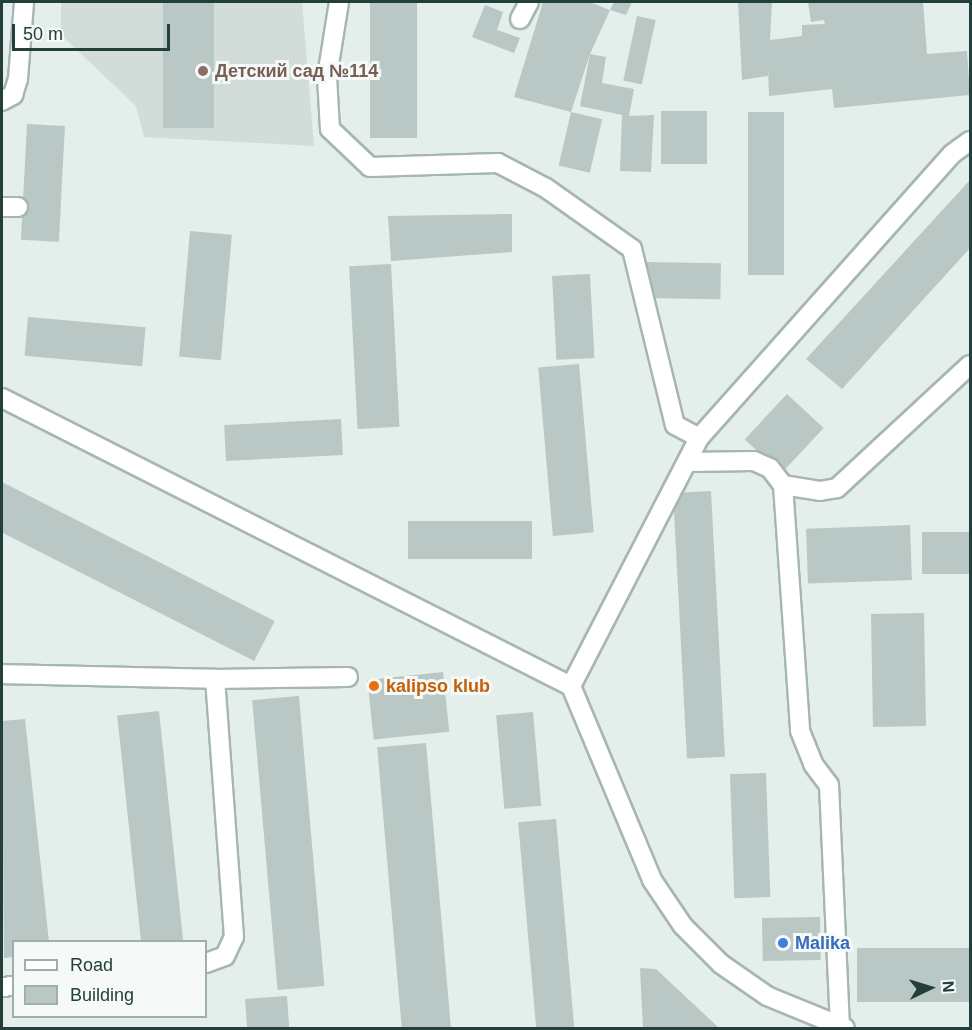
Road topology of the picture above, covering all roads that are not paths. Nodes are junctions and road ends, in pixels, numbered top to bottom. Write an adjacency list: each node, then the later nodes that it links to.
1 (24, 2): 5 (street)
2 (339, 2): 9 (street)
3 (529, 2): 4 (street)
4 (520, 19)
5 (2, 101)
6 (970, 141): 9 (street)
7 (970, 365): 11 (street)
8 (2, 398): 15 (street)
9 (699, 438): 10 (street)
10 (688, 462): 11 (street); 15 (street)
11 (783, 485): 17 (street)
12 (2, 674): 14 (street)
13 (348, 677): 14 (street)
14 (215, 679): 16 (street)
15 (571, 686): 17 (street)
16 (207, 963)
17 (843, 1028)

